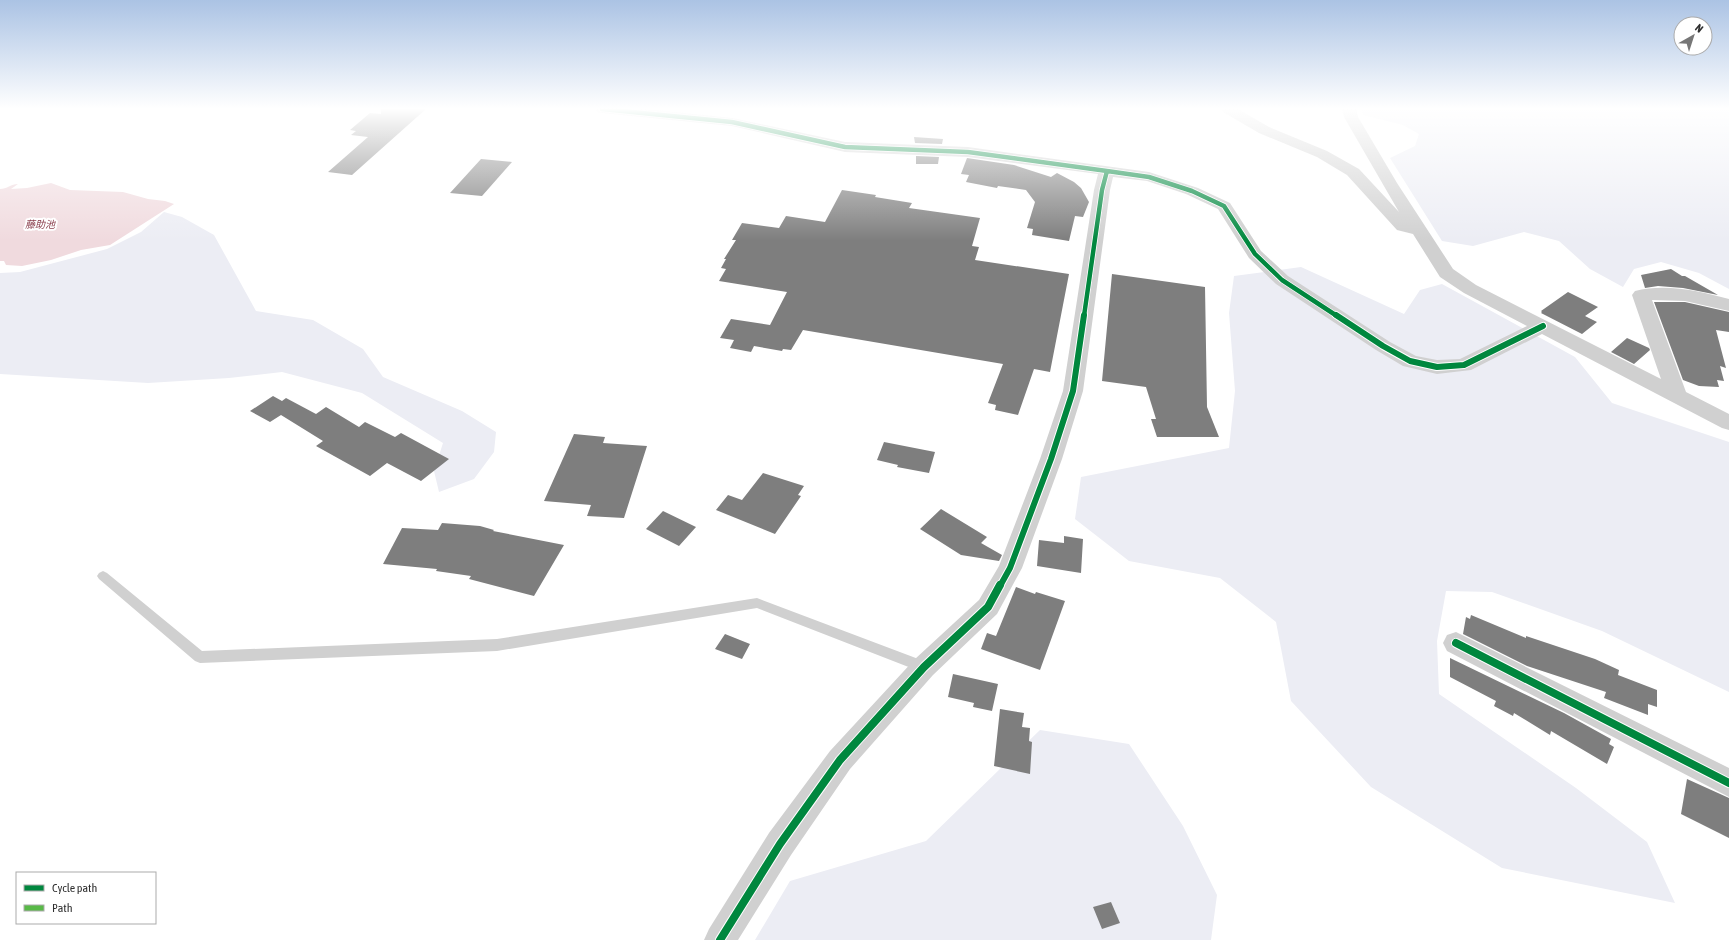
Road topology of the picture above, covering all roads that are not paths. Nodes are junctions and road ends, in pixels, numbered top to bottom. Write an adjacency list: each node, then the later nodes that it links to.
1 (974, 153): 4 (street)
2 (1317, 153): 5 (street)
3 (1372, 153): 5 (street)
4 (1107, 171): 7 (street); 12 (street)
5 (1419, 231): 7 (street)
6 (1729, 305): 8 (street)
7 (1543, 326): 8 (street)
8 (1677, 396): 9 (street)
9 (1729, 423)
10 (103, 576): 12 (lane)
11 (1456, 643): 13 (street)
12 (924, 667): 14 (street)
13 (1729, 783)
14 (720, 940)

